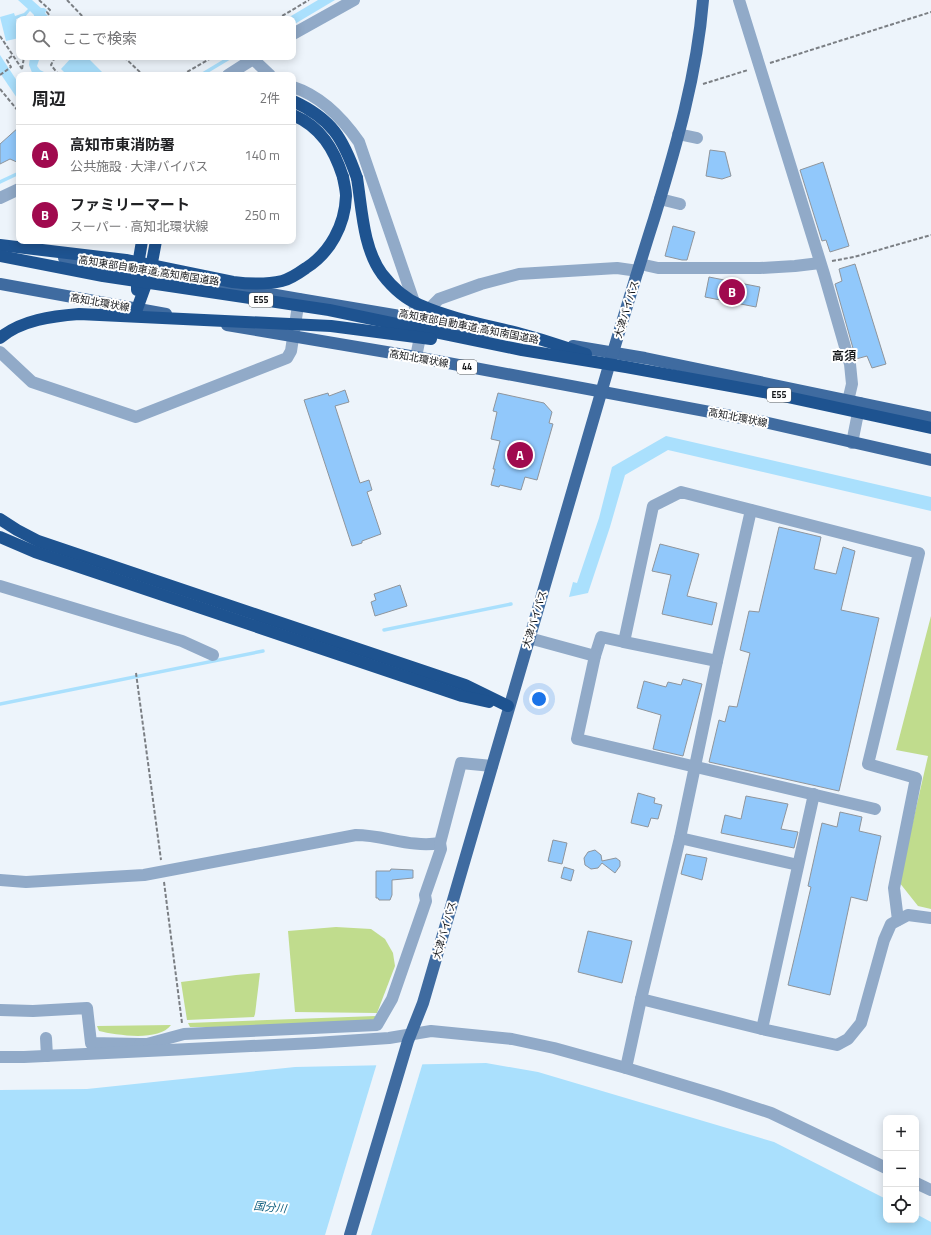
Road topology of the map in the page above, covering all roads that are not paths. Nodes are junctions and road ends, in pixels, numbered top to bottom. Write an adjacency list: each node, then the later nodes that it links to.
1 (354, 0): 4 (street)
2 (703, 0): 12 (main road, 大津バイパス)
3 (739, 0): 22 (street)
4 (296, 32)
5 (252, 60): 7 (street)
6 (257, 60): 8 (street)
7 (233, 72)
8 (267, 72)
9 (296, 88): 29 (street)
10 (296, 102): 36 (highway, bridge)
11 (296, 116): 20 (highway, bridge)
12 (678, 134): 13 (street); 16 (main road, 大津バイパス)
13 (697, 138)
14 (16, 190): 15 (street)
15 (0, 198)
16 (660, 200): 17 (street); 23 (main road, 大津バイパス)
17 (680, 204)
18 (142, 244): 24 (highway)
19 (155, 244): 25 (highway)
20 (0, 245): 24 (main road)
21 (0, 256): 32 (highway, 高知東部自動車道;高知南国道路 / E55, bridge)
22 (820, 263): 23 (street); 38 (street)
23 (639, 268): 29 (street); 34 (main road, 大津バイパス)
24 (137, 271): 25 (main road); 28 (highway)
25 (150, 273): 27 (main road); 28 (highway)
26 (0, 284): 28 (main road, 高知北環状線 / 44)
27 (299, 300): 29 (main road); 30 (street)
28 (137, 309): 30 (main road, 高知北環状線 / 44)
29 (418, 319): 34 (main road); 35 (street)
30 (293, 337): 33 (street); 35 (main road, 高知北環状線 / 44)
31 (0, 338): 32 (highway, bridge)
32 (522, 350): 36 (highway, 高知東部自動車道;高知南国道路 / E55, bridge)
33 (0, 352)
34 (613, 352): 37 (main road, 大津バイパス); 38 (main road)
35 (416, 357): 37 (main road, 高知北環状線 / 44)
36 (626, 366): 40 (highway, 高知東部自動車道;高知南国道路 / E55, bridge)
37 (601, 392): 41 (main road, 高知北環状線 / 44); 47 (main road, 大津バイパス)
38 (854, 402): 39 (main road); 41 (street)
39 (931, 418)
40 (931, 428)
41 (852, 443): 42 (main road, 高知北環状線 / 44)
42 (931, 460)
43 (751, 510): 48 (street); 51 (street); 62 (street)
44 (0, 519): 52 (highway)
45 (0, 537): 52 (highway)
46 (0, 586): 49 (street)
47 (528, 638): 50 (street); 52 (main road, 大津バイパス)
48 (624, 642): 50 (street); 51 (street)
49 (213, 655)
50 (595, 656): 54 (street)
51 (716, 661): 54 (street)
52 (508, 706): 53 (main road, 大津バイパス)
53 (492, 766): 58 (street); 66 (main road, 大津バイパス)
54 (695, 766): 55 (street); 57 (street)
55 (814, 794): 56 (street); 59 (street)
56 (875, 809)
57 (680, 838): 59 (street); 63 (street)
58 (440, 843): 60 (street); 68 (street)
59 (798, 865): 65 (street)
60 (0, 880)
61 (931, 918): 62 (street)
62 (898, 920): 65 (street)
63 (641, 1000): 65 (street); 71 (street)
64 (0, 1010): 68 (street)
65 (762, 1029)
66 (409, 1037): 68 (street); 71 (street); 75 (main road, 大津バイパス)
67 (46, 1038): 69 (street)
68 (140, 1048): 69 (street)
69 (47, 1056): 70 (street)
70 (0, 1057)
71 (626, 1068): 72 (street)
72 (883, 1167)
73 (919, 1184): 74 (street)
74 (931, 1190)
75 (350, 1235)

